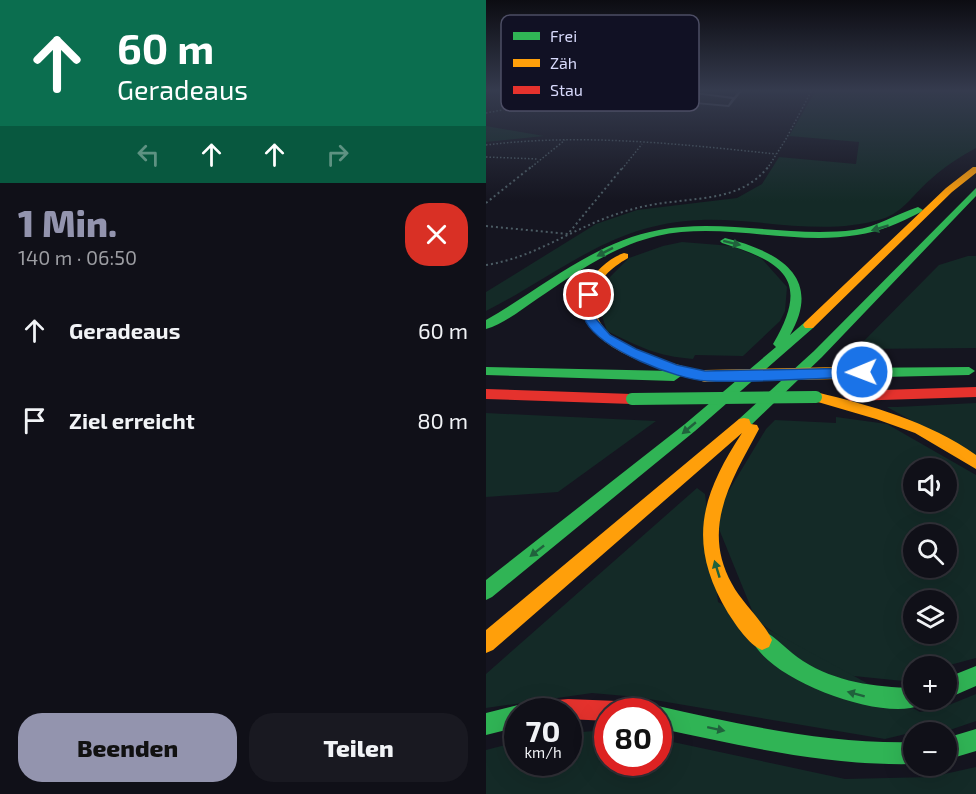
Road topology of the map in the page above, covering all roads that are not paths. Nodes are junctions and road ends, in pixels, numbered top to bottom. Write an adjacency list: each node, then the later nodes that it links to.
1 (976, 169): 2 (highway)
2 (949, 190): 4 (highway, one-way to 4); 5 (highway)
3 (976, 191): 9 (highway)
4 (486, 325)
5 (766, 364): 8 (highway, one-way to 5); 14 (highway, one-way to 14)
6 (486, 370): 8 (highway)
7 (976, 371): 8 (highway, bridge)
8 (669, 372)
9 (794, 377): 15 (highway); 18 (highway, one-way to 9)
10 (976, 392): 12 (highway)
11 (486, 394): 12 (highway, bridge)
12 (816, 397): 13 (highway)
13 (976, 463)
14 (486, 591)
15 (486, 643)
16 (976, 676): 17 (highway)
17 (957, 684)
18 (903, 698)
19 (504, 719): 21 (highway)
20 (672, 720): 24 (highway, one-way to 24)
21 (486, 723)
22 (976, 740): 23 (highway)
23 (957, 746)
24 (903, 753)

